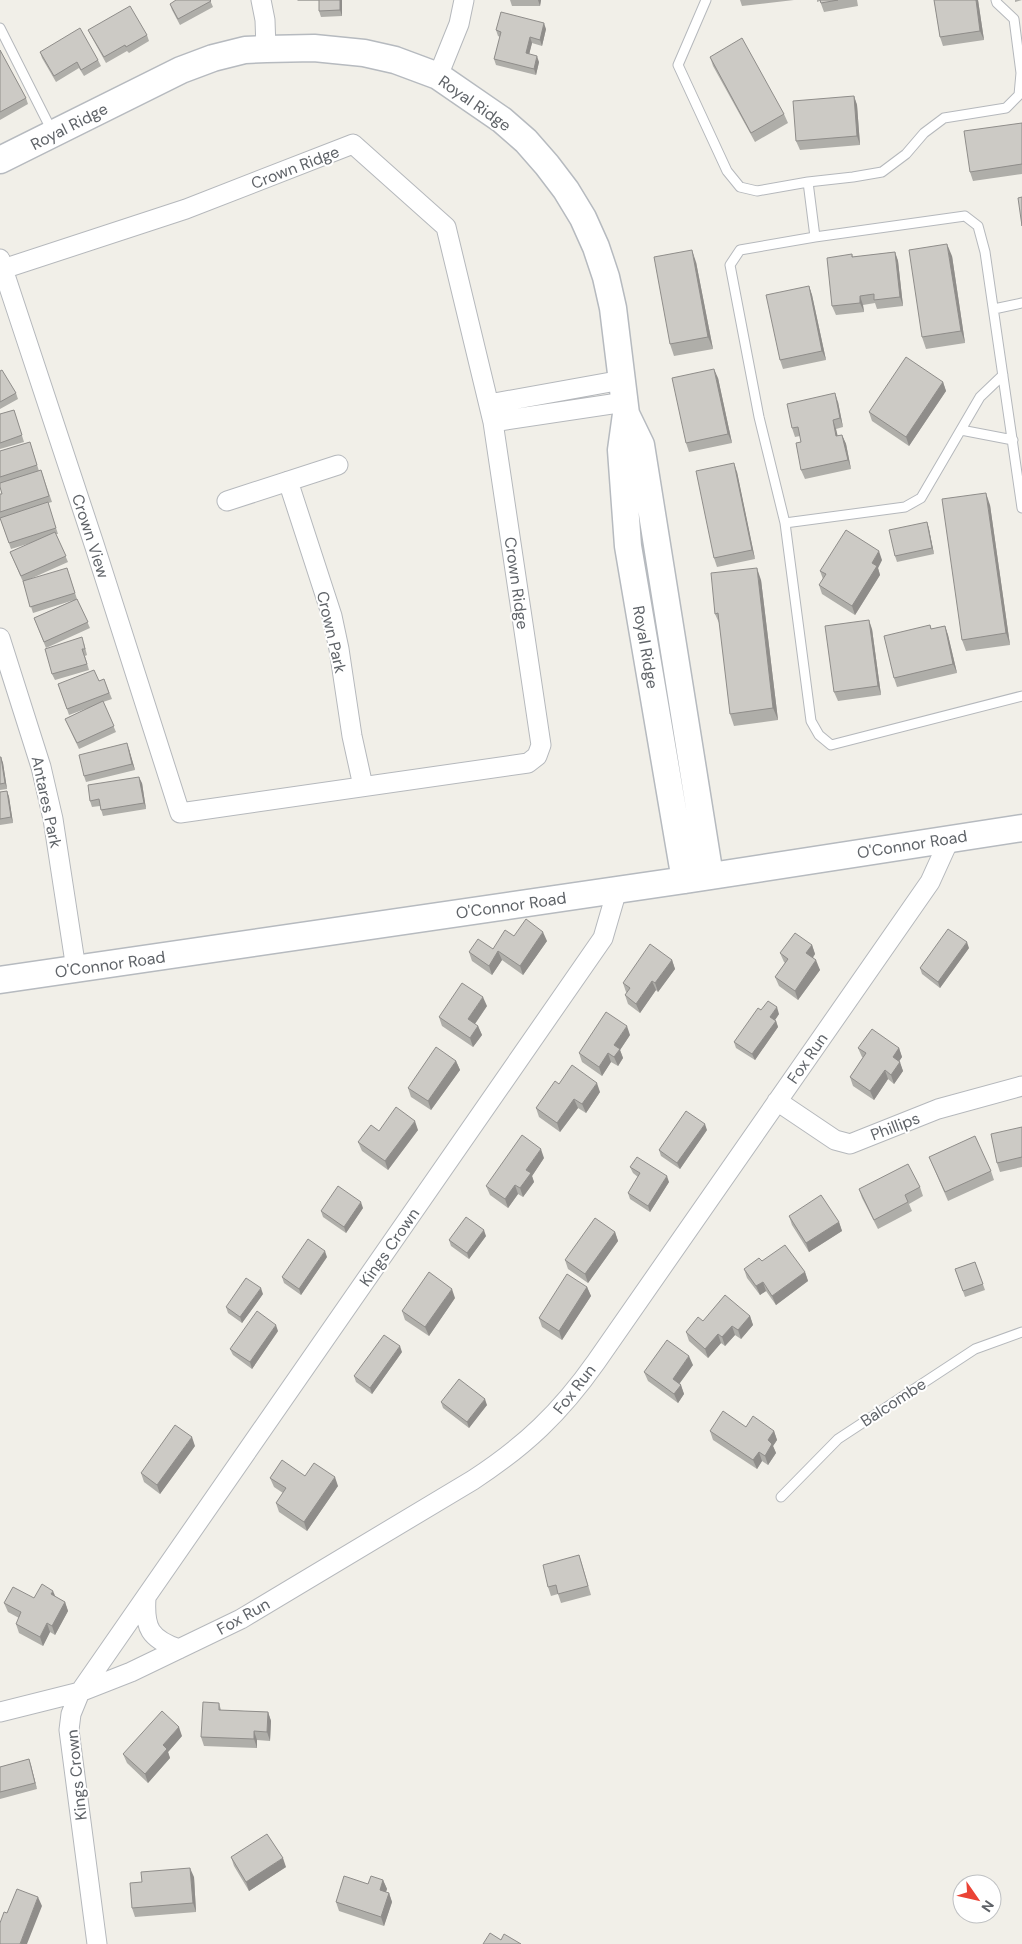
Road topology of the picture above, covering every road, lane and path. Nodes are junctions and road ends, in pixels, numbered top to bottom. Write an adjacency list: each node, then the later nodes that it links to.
1 (261, 0): 6 (street)
2 (464, 0): 7 (street)
3 (706, 0): 10 (lane)
4 (996, 0): 10 (lane)
5 (0, 29): 8 (lane)
6 (266, 49): 7 (street, Royal Ridge); 8 (street, Royal Ridge)
7 (438, 76): 16 (street, Royal Ridge)
8 (53, 133): 9 (street, Royal Ridge)
9 (0, 160)
10 (808, 182): 11 (lane)
11 (815, 237): 14 (lane); 24 (lane)
12 (1, 264): 17 (street, Crown Ridge); 28 (street, Crown View)
13 (1022, 303): 14 (lane)
14 (994, 309): 15 (lane)
15 (1003, 375): 18 (lane); 19 (lane)
16 (624, 399): 17 (street); 31 (street, Royal Ridge)
17 (491, 413): 28 (street, Crown Ridge)
18 (961, 430): 19 (lane); 24 (lane)
19 (1012, 440): 23 (lane)
20 (338, 465): 21 (street)
21 (288, 481): 22 (street); 28 (street, Crown Park)
22 (226, 501)
23 (1022, 508)
24 (785, 523): 27 (lane)
25 (0, 638): 26 (street, Antares Park)
26 (4, 662): 33 (street, Antares Park)
27 (1022, 696)
28 (363, 786)
29 (1022, 828): 30 (street, O'Connor Road)
30 (950, 838): 31 (street, O'Connor Road); 36 (street, Fox Run)
31 (697, 878): 32 (street, O'Connor Road)
32 (617, 890): 33 (street, O'Connor Road); 39 (street, Kings Crown)
33 (76, 969): 34 (street, O'Connor Road)
34 (0, 980)
35 (1022, 1086): 36 (street, Phillips)
36 (777, 1101): 40 (street, Fox Run)
37 (1022, 1332): 38 (lane, Balcombe)
38 (781, 1497)
39 (146, 1598): 40 (street); 41 (street, Kings Crown)
40 (179, 1649): 41 (street, Fox Run)
41 (80, 1692): 42 (street, Fox Run); 43 (street, Kings Crown)
42 (0, 1712)
43 (97, 1944)

